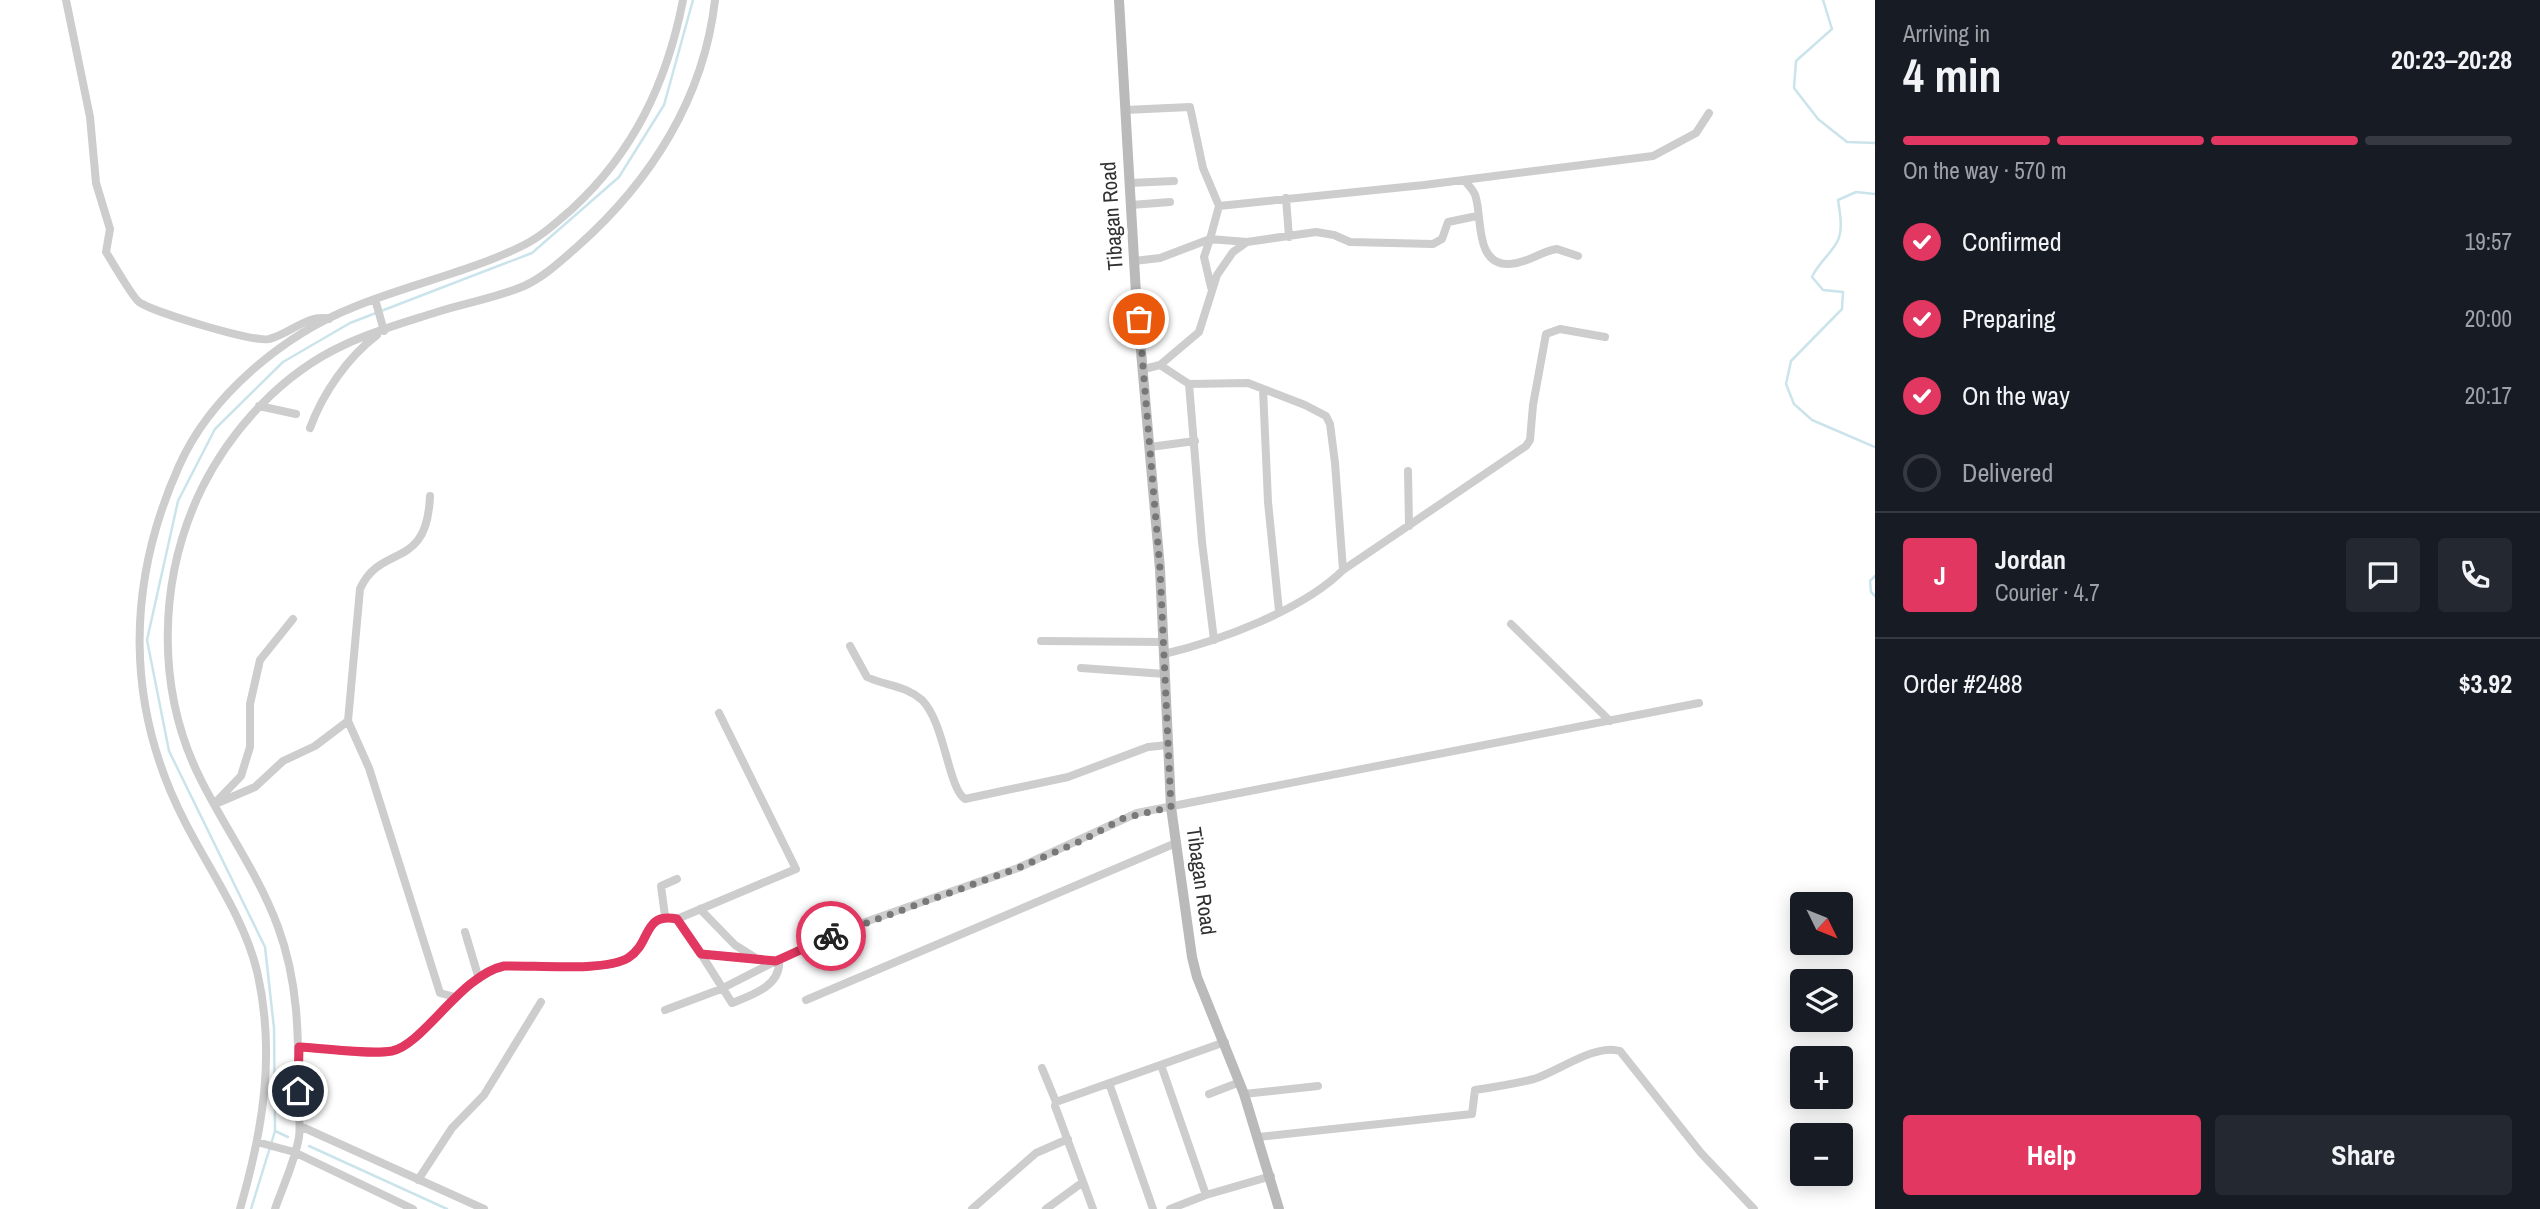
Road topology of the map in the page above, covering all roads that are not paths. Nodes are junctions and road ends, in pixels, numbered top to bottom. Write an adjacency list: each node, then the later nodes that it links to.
1 (66, 0): 22 (street)
2 (683, 0): 21 (street)
3 (715, 0): 23 (street)
4 (1119, 0): 5 (main road, Tibagan Road)
5 (1125, 110): 9 (main road, Tibagan Road); 13 (street)
6 (1709, 113): 7 (street)
7 (1464, 180): 10 (street); 14 (street)
8 (1174, 181): 9 (street)
9 (1129, 183): 12 (main road, Tibagan Road)
10 (1286, 198): 13 (street); 15 (street)
11 (1170, 202): 12 (street)
12 (1131, 205): 19 (main road, Tibagan Road)
13 (1219, 206): 16 (street)
14 (1477, 216): 15 (street); 18 (street)
15 (1289, 237): 17 (street)
16 (1210, 239): 17 (street); 19 (street); 20 (street)
17 (1247, 242): 20 (street)
18 (1578, 256)
19 (1134, 261): 26 (main road, Tibagan Road)
20 (1212, 291): 25 (street)
21 (376, 302): 22 (street); 23 (street)
22 (329, 318): 83 (street)
23 (382, 328): 29 (street); 31 (street)
24 (1605, 337): 36 (street)
25 (1160, 365): 26 (street); 27 (street)
26 (1144, 369): 33 (main road, Tibagan Road)
27 (1189, 384): 28 (street); 32 (street)
28 (1263, 389): 37 (street); 38 (street)
29 (259, 406): 30 (street); 53 (street)
30 (296, 414)
31 (310, 428)
32 (1195, 441): 33 (street); 41 (street)
33 (1150, 447): 43 (main road, Tibagan Road)
34 (1408, 471): 36 (street)
35 (430, 496): 50 (street)
36 (1409, 526): 37 (street)
37 (1343, 570): 38 (street)
38 (1279, 611): 41 (street)
39 (293, 619): 53 (street)
40 (1511, 624): 51 (street)
41 (1214, 640): 45 (street)
42 (1041, 641): 43 (street)
43 (1164, 642): 45 (main road, Tibagan Road)
44 (850, 646): 52 (street)
45 (1164, 654): 47 (main road, Tibagan Road)
46 (1081, 668): 47 (street)
47 (1165, 674): 52 (main road, Tibagan Road)
48 (1699, 703): 51 (street)
49 (719, 713): 57 (street)
50 (348, 721): 53 (street); 66 (street)
51 (1610, 721): 54 (street)
52 (1168, 745): 54 (main road, Tibagan Road)
53 (214, 804): 71 (street)
54 (1171, 807): 55 (main road, Tibagan Road); 63 (street)
55 (1176, 844): 67 (street); 70 (main road, Tibagan Road)
56 (677, 879): 58 (street)
57 (700, 909): 59 (street); 62 (street)
58 (665, 916): 59 (street); 64 (street)
59 (677, 919): 61 (street)
60 (466, 932): 64 (street)
61 (701, 954): 62 (street); 65 (street)
62 (756, 959): 63 (street)
63 (778, 960): 65 (street); 65 (street)
64 (479, 979): 66 (street)
65 (721, 989): 69 (street)
66 (454, 997): 71 (street)
67 (806, 1000)
68 (541, 1002): 86 (street)
69 (665, 1010)
70 (1224, 1042): 72 (street); 74 (main road, Tibagan Road)
71 (299, 1047): 80 (street)
72 (1161, 1065): 75 (street); 88 (street)
73 (1042, 1068): 79 (street)
74 (1240, 1082): 77 (street); 78 (main road, Tibagan Road)
75 (1109, 1083): 79 (street); 96 (street)
76 (1318, 1086): 78 (street)
77 (1209, 1094)
78 (1244, 1094): 81 (main road, Tibagan Road)
79 (1056, 1102): 82 (street)
80 (300, 1126): 84 (street); 86 (street)
81 (1259, 1137): 85 (main road, Tibagan Road); 99 (street)
82 (1068, 1139): 87 (street); 93 (street)
83 (261, 1143): 84 (street); 89 (street)
84 (291, 1151): 90 (street); 91 (street)
85 (1270, 1175): 88 (street); 98 (main road, Tibagan Road)
86 (418, 1180): 92 (street)
87 (1083, 1182): 94 (street); 95 (street)
88 (1206, 1195): 97 (street)
89 (240, 1209)
90 (275, 1209)
91 (413, 1209)
92 (484, 1209)
93 (972, 1209)
94 (1046, 1209)
95 (1093, 1209)
96 (1153, 1209)
97 (1170, 1209)
98 (1279, 1209)
99 (1754, 1209)

